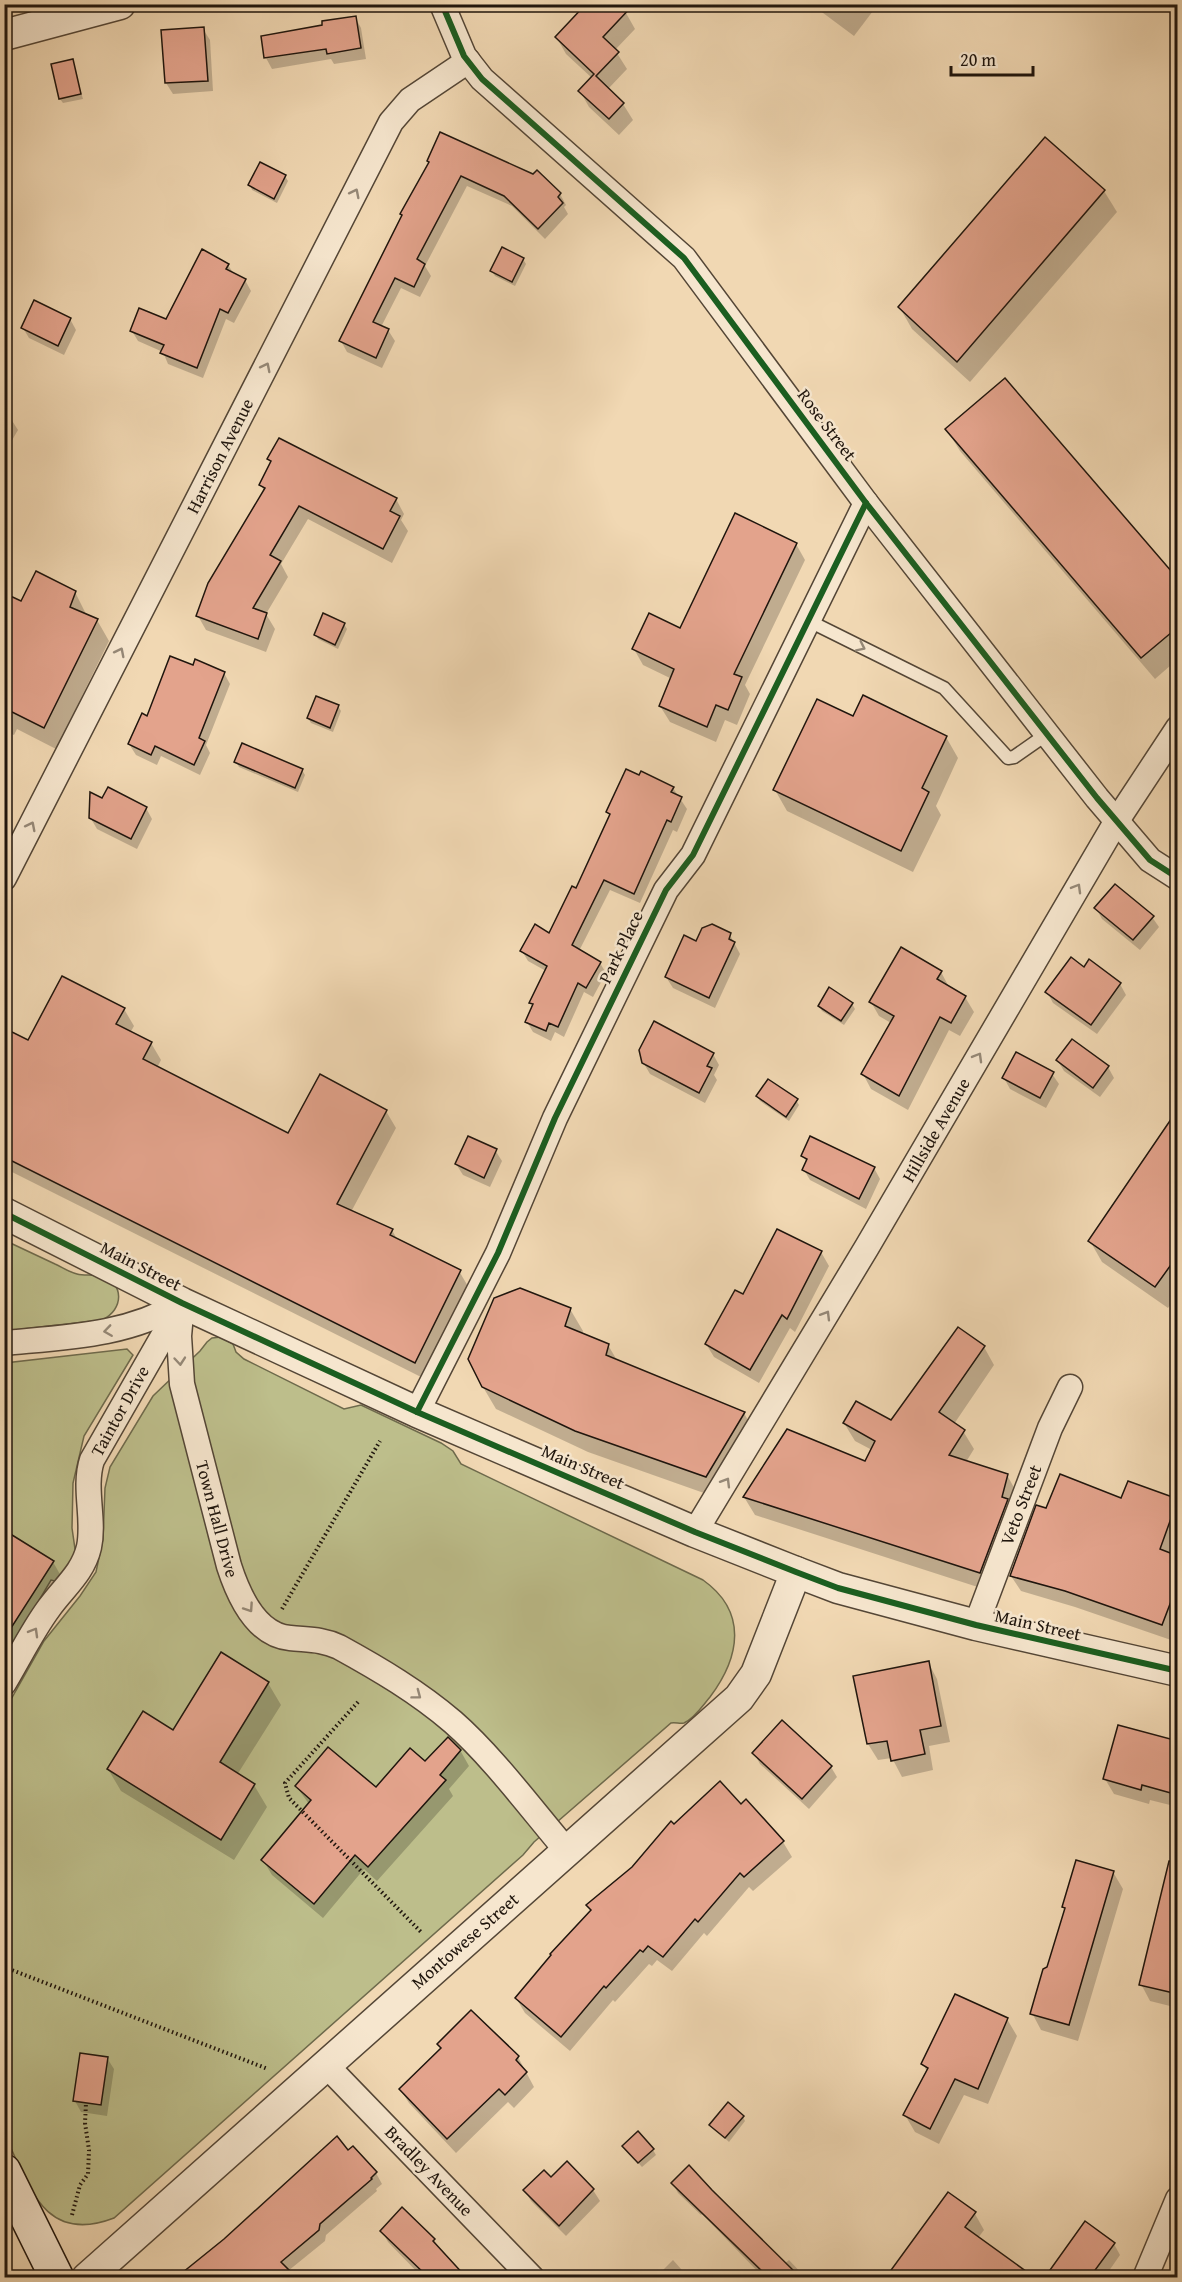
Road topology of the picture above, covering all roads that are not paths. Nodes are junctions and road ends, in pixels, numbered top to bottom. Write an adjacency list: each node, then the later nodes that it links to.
1 (120, 4): 3 (street)
2 (442, 4): 4 (street, Rose Street)
3 (4, 35)
4 (468, 61): 5 (street, Rose Street); 10 (street, Harrison Avenue, one-way to 4)
5 (867, 503): 6 (street, Park Place); 8 (street, Rose Street)
6 (809, 621): 8 (lane, one-way to 8); 16 (street, Park Place)
7 (1178, 729): 9 (street, Hillside Avenue)
8 (1047, 734): 9 (street, Rose Street)
9 (1116, 822): 11 (street, Rose Street); 17 (street, Hillside Avenue, one-way to 9)
10 (4, 878)
11 (1178, 878)
12 (4, 1213): 13 (street, Main Street)
13 (182, 1303): 14 (street, one-way to 14); 16 (street, Main Street); 21 (street, Taintor Drive, one-way to 13); 22 (street, Town Hall Drive, one-way to 22)
14 (4, 1343)
15 (1070, 1387): 19 (street, Veto Street)
16 (417, 1412): 17 (street, Main Street)
17 (695, 1532): 18 (street, Main Street)
18 (796, 1572): 19 (street, Main Street); 22 (street, Montowese Street)
19 (976, 1625): 20 (street, Main Street)
20 (1178, 1671)
21 (4, 1683)
22 (567, 1851): 23 (street, Montowese Street)
23 (325, 2064): 27 (street, Montowese Street); 28 (street, Bradley Avenue)
24 (4, 2171): 26 (main road)
25 (1178, 2199): 29 (street)
26 (57, 2277)
27 (87, 2277)
28 (532, 2277)
29 (1145, 2277)

